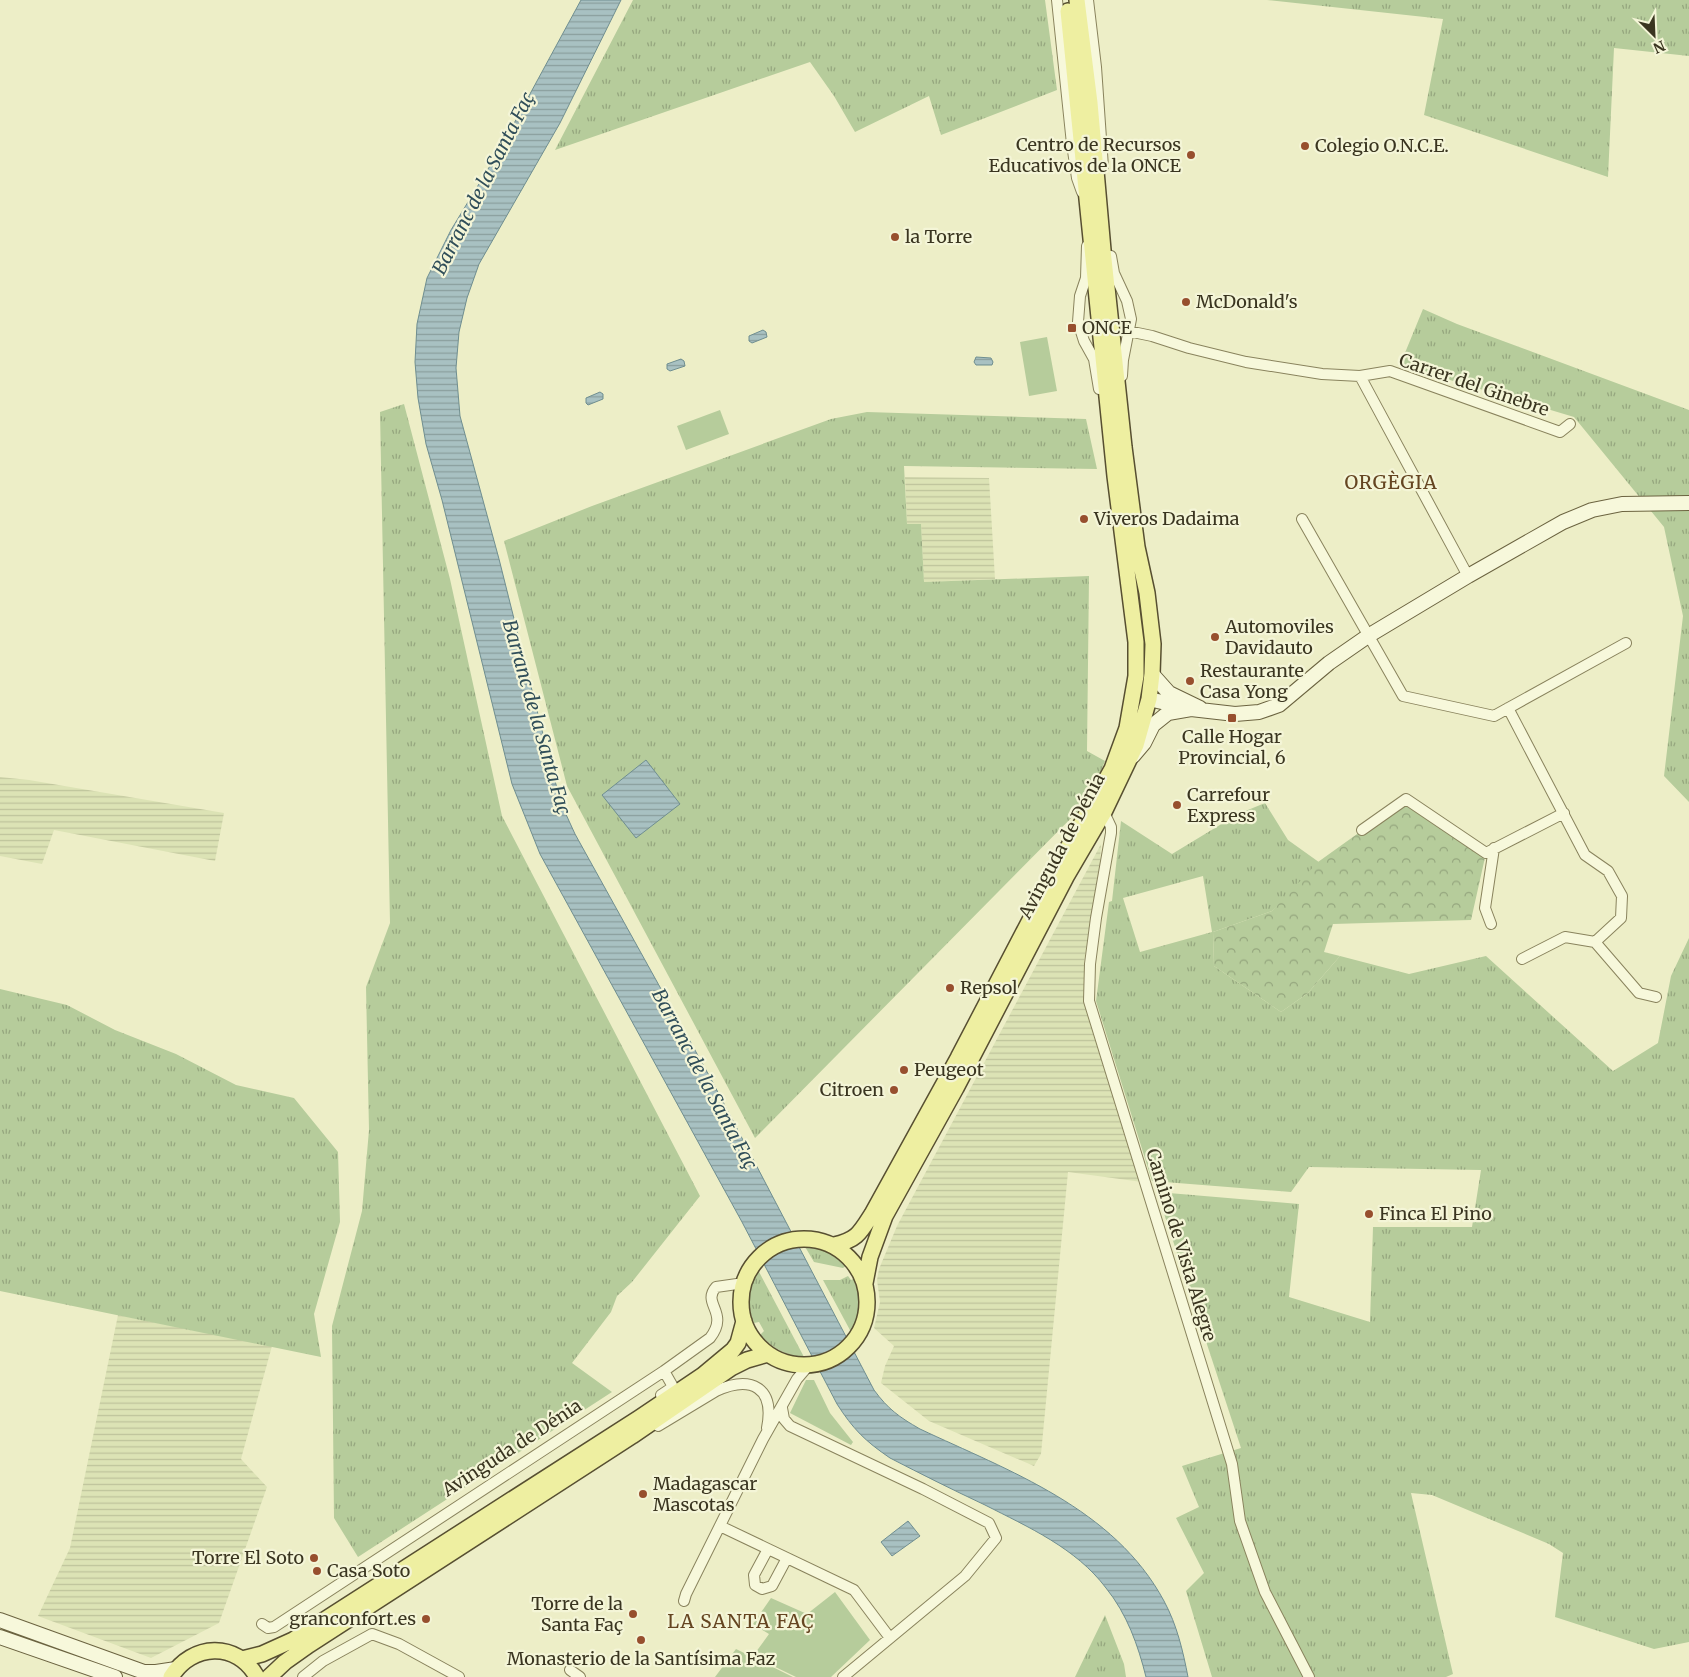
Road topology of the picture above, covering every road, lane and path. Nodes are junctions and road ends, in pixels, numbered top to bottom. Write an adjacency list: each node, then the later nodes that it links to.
1 (1057, 0): 5 (street, Avinguda de Dénia)
2 (1066, 0): 5 (main road, Avinguda de Dénia)
3 (1077, 0): 5 (main road, Avinguda de Dénia)
4 (1088, 0): 5 (street, Avinguda de Dénia)
5 (1094, 217): 6 (main road, Avinguda de Dénia); 7 (street, Avinguda de Dénia); 8 (street, Avinguda de Dénia)
6 (1102, 296): 7 (street); 8 (street); 11 (main road, Avinguda de Dénia)
7 (1127, 301): 10 (street, Avinguda de Dénia)
8 (1079, 308): 9 (street, Avinguda de Dénia)
9 (1080, 329): 11 (street); 15 (street, Avinguda de Dénia)
10 (1128, 331): 11 (street); 12 (street, Carrer del Ginebre); 13 (street, Avinguda de Dénia)
11 (1107, 339): 13 (main road, Avinguda de Dénia); 15 (main road, Avinguda de Dénia)
12 (1360, 376): 14 (street, Carrer del Ginebre); 18 (street)
13 (1118, 394): 22 (main road, Avinguda de Dénia)
14 (1570, 424)
15 (1110, 430): 19 (main road, Avinguda de Dénia)
16 (1689, 503): 18 (main road)
17 (1302, 519): 20 (street)
18 (1468, 576): 20 (main road)
19 (1132, 607): 23 (main road); 35 (main road, Avinguda de Dénia)
20 (1368, 636): 24 (street); 25 (main road)
21 (1626, 643): 24 (street)
22 (1152, 674): 23 (main road, Avinguda de Dénia); 25 (main road)
23 (1149, 699): 25 (main road); 26 (main road, Avinguda de Dénia)
24 (1508, 708): 28 (street)
25 (1198, 710): 26 (main road)
26 (1130, 759): 27 (main road, Avinguda de Dénia)
27 (1104, 812): 36 (main road, Avinguda de Dénia); 67 (street, Camino de Vista Alegre)
28 (1564, 813): 30 (street); 32 (street)
29 (1362, 830): 30 (street)
30 (1494, 848): 31 (street)
31 (1492, 924)
32 (1595, 942): 33 (street); 34 (street)
33 (1522, 959)
34 (1656, 997)
35 (834, 1246): 36 (main road); 37 (main road)
36 (865, 1283): 40 (main road)
37 (743, 1286): 38 (main road); 41 (street, Avinguda de Dénia)
38 (744, 1321): 39 (main road); 42 (main road)
39 (768, 1354): 40 (main road); 48 (main road)
40 (810, 1365): 44 (street)
41 (664, 1371): 43 (street); 54 (street, Avinguda de Dénia)
42 (703, 1375): 43 (street); 45 (main road)
43 (670, 1380): 45 (street)
44 (782, 1408): 46 (street); 47 (street)
45 (639, 1418): 57 (main road)
46 (790, 1426): 47 (street); 56 (street)
47 (766, 1434): 48 (street); 49 (street)
48 (632, 1436): 62 (main road)
49 (720, 1526): 50 (street); 52 (street)
50 (768, 1549): 51 (street); 51 (street)
51 (787, 1558): 56 (street)
52 (684, 1601)
53 (0, 1620): 59 (main road)
54 (262, 1624)
55 (0, 1637): 60 (main road)
56 (890, 1638): 66 (street)
57 (242, 1659): 59 (main road); 61 (main road)
58 (570, 1670): 65 (street)
59 (174, 1673)
60 (116, 1677)
61 (257, 1677)
62 (269, 1677)
63 (303, 1677): 64 (street)
64 (459, 1677)
65 (580, 1677)
66 (843, 1677)
67 (1309, 1677)

